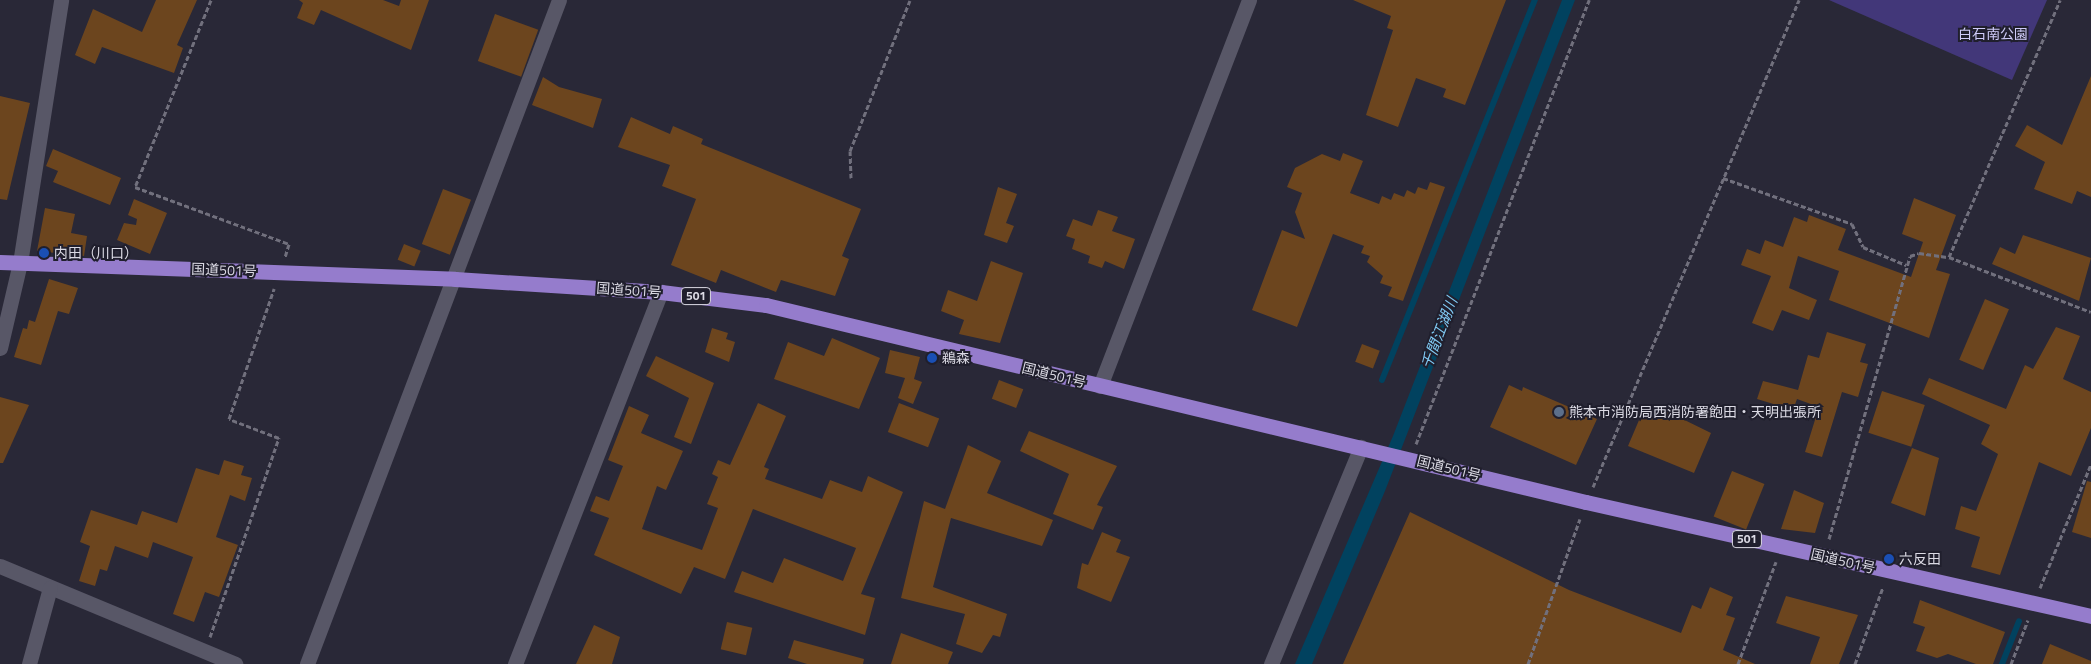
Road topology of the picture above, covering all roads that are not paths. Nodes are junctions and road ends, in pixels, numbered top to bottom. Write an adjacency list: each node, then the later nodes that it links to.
1 (60, 0): 5 (street)
2 (559, 0): 6 (street)
3 (1249, 0): 9 (street)
4 (0, 262): 5 (highway, 国道501号 / 501)
5 (20, 263): 6 (highway, 国道501号 / 501); 8 (street)
6 (456, 279): 7 (highway, 国道501号 / 501); 16 (street)
7 (661, 292): 9 (highway, 国道501号 / 501); 17 (street)
8 (0, 348)
9 (1100, 386): 10 (highway, 国道501号 / 501)
10 (1368, 449): 13 (highway, 国道501号 / 501); 18 (street)
11 (0, 566): 12 (street)
12 (50, 588): 14 (street); 15 (street)
13 (2091, 616)
14 (29, 664)
15 (235, 664)
16 (307, 664)
17 (515, 664)
18 (1271, 664)

